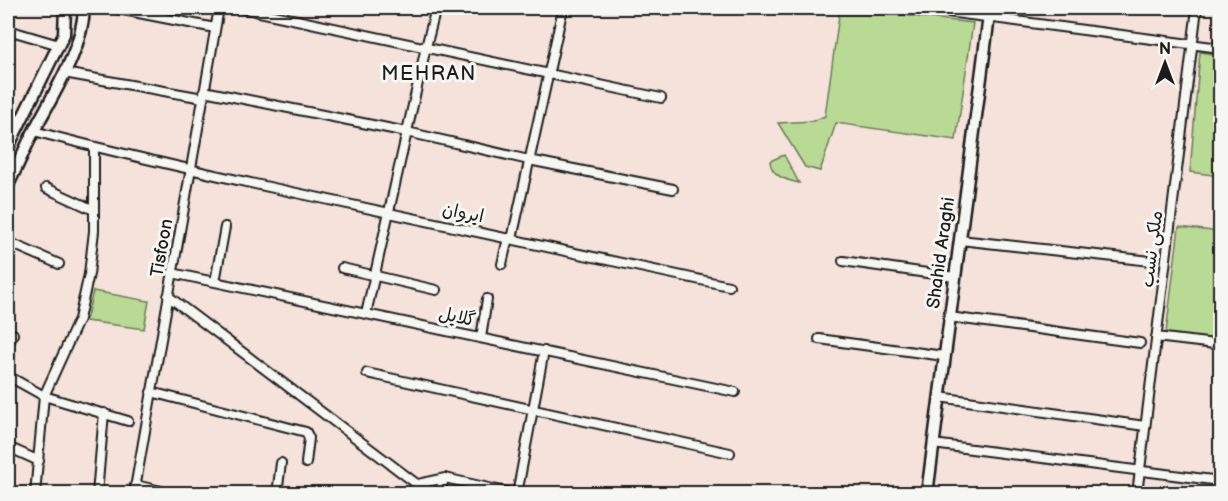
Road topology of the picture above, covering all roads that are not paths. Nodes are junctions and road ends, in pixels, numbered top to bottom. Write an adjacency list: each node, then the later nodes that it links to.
1 (65, 8): 14 (main road)
2 (84, 8): 17 (main road)
3 (113, 8): 11 (street)
4 (219, 8): 11 (street, Tisfoon)
5 (241, 8): 15 (street)
6 (436, 8): 15 (street)
7 (563, 8): 18 (street)
8 (917, 8): 10 (street)
9 (1197, 8): 13 (street, ملکی نسب)
10 (990, 12): 13 (street); 34 (main road, Shahid Araghi)
11 (215, 28): 19 (street, Tisfoon)
12 (8, 30): 14 (street)
13 (1192, 44): 16 (street); 52 (street, ملکی نسب)
14 (59, 45): 23 (main road)
15 (426, 47): 18 (street); 22 (street)
16 (1221, 48)
17 (64, 73): 19 (street); 21 (main road)
18 (549, 74): 20 (street); 25 (street)
19 (204, 95): 22 (street); 26 (street, Tisfoon)
20 (661, 98)
21 (34, 131): 24 (street, ایروان); 27 (main road)
22 (407, 132): 25 (street); 31 (street)
23 (8, 147)
24 (94, 148): 26 (street, ایروان); 30 (street)
25 (530, 160): 29 (street); 33 (street)
26 (191, 169): 31 (street, ایروان); 41 (street, Tisfoon)
27 (8, 184)
28 (46, 188): 30 (street)
29 (673, 189)
30 (94, 210): 64 (street)
31 (388, 214): 33 (street, ایروان); 42 (street)
32 (225, 227): 44 (street)
33 (510, 238): 39 (street); 45 (street, ایروان)
34 (960, 240): 37 (street); 43 (main road, Shahid Araghi)
35 (8, 242): 38 (street)
36 (843, 261): 43 (street)
37 (1150, 261)
38 (59, 264)
39 (502, 264)
40 (342, 268): 42 (street)
41 (172, 273): 44 (street, گلایل); 47 (street, Tisfoon)
42 (374, 277): 46 (street); 49 (street)
43 (955, 277): 50 (main road, Shahid Araghi)
44 (215, 282): 49 (street, گلایل)
45 (729, 286)
46 (436, 290)
47 (168, 296): 62 (street, Tisfoon); 79 (street)
48 (487, 299): 53 (street)
49 (366, 314): 53 (street, گلایل)
50 (950, 317): 55 (street); 59 (main road, Shahid Araghi)
51 (13, 334): 57 (street)
52 (1156, 337): 56 (street); 69 (street, ملکی نسب)
53 (481, 338): 58 (street, گلایل)
54 (819, 339): 59 (street)
55 (1140, 343)
56 (1215, 344)
57 (8, 345)
58 (544, 351): 63 (street, گلایل); 66 (street)
59 (944, 356): 65 (main road, Shahid Araghi)
60 (367, 373): 66 (street)
61 (8, 376): 64 (street)
62 (152, 392): 75 (street); 80 (street, Tisfoon)
63 (735, 392)
64 (44, 396): 67 (street); 73 (street)
65 (939, 397): 69 (street); 70 (main road, Shahid Araghi)
66 (533, 410): 72 (street); 87 (street)
67 (104, 413): 68 (street); 82 (street)
68 (128, 421)
69 (1145, 426): 76 (street, ملکی نسب)
70 (933, 444): 76 (street); 88 (main road, Shahid Araghi)
71 (8, 447): 73 (street)
72 (730, 453)
73 (39, 461): 81 (street)
74 (281, 463): 84 (street)
75 (306, 463)
76 (1140, 470): 78 (street); 89 (street, ملکی نسب)
77 (446, 478): 79 (street); 86 (street); 87 (street)
78 (1221, 481)
79 (418, 484): 85 (street)
80 (134, 489): 83 (street)
81 (35, 494)
82 (97, 494)
83 (174, 494)
84 (277, 494)
85 (430, 494)
86 (438, 494)
87 (516, 494)
88 (927, 494)
89 (1137, 494)

